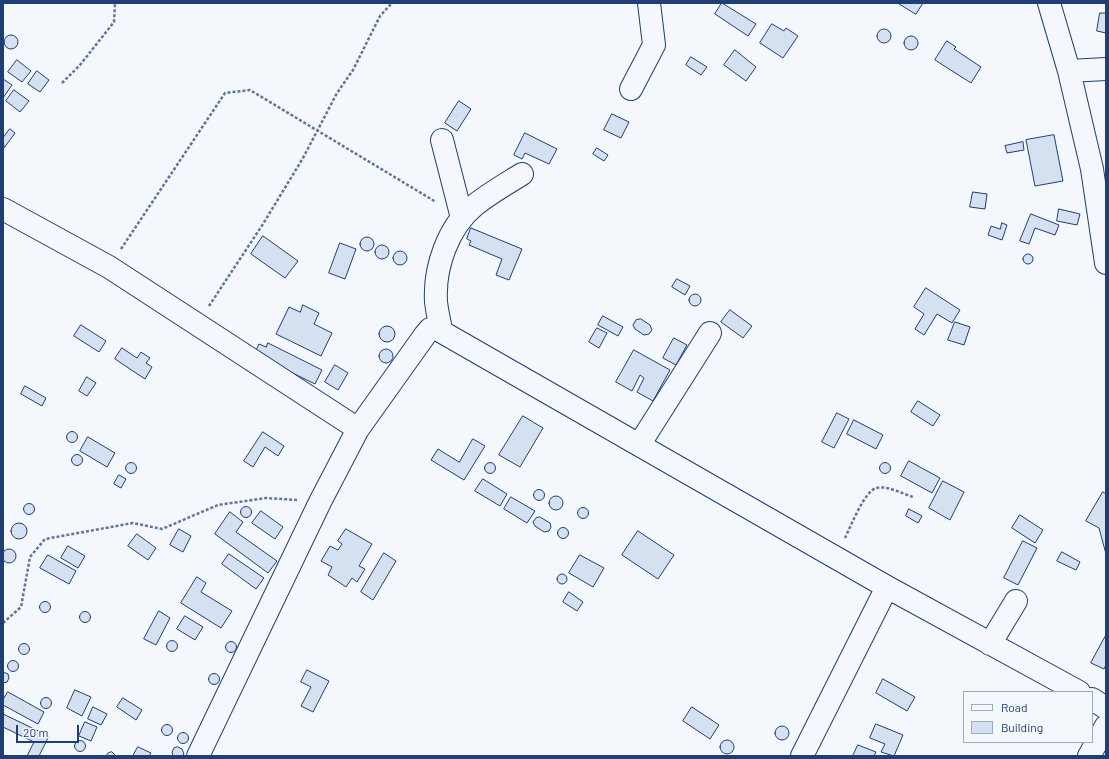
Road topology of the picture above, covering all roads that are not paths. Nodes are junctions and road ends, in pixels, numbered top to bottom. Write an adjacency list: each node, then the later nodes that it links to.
1 (649, 3): 5 (street)
2 (1049, 3): 4 (street)
3 (1106, 69): 4 (street)
4 (1069, 71): 10 (street)
5 (632, 89)
6 (442, 140): 9 (street)
7 (522, 174): 9 (street)
8 (3, 209): 13 (street)
9 (462, 218): 11 (street)
10 (1106, 263)
11 (441, 329): 13 (street); 14 (street)
12 (710, 333): 14 (street)
13 (358, 429): 22 (street)
14 (638, 445): 15 (street)
15 (887, 587): 17 (street); 23 (street)
16 (1016, 601): 17 (street)
17 (990, 644): 18 (street)
18 (1077, 691)
19 (1093, 700): 20 (street)
20 (1106, 708)
21 (1106, 726): 24 (street)
22 (198, 756)
23 (802, 756)
24 (1089, 756)

